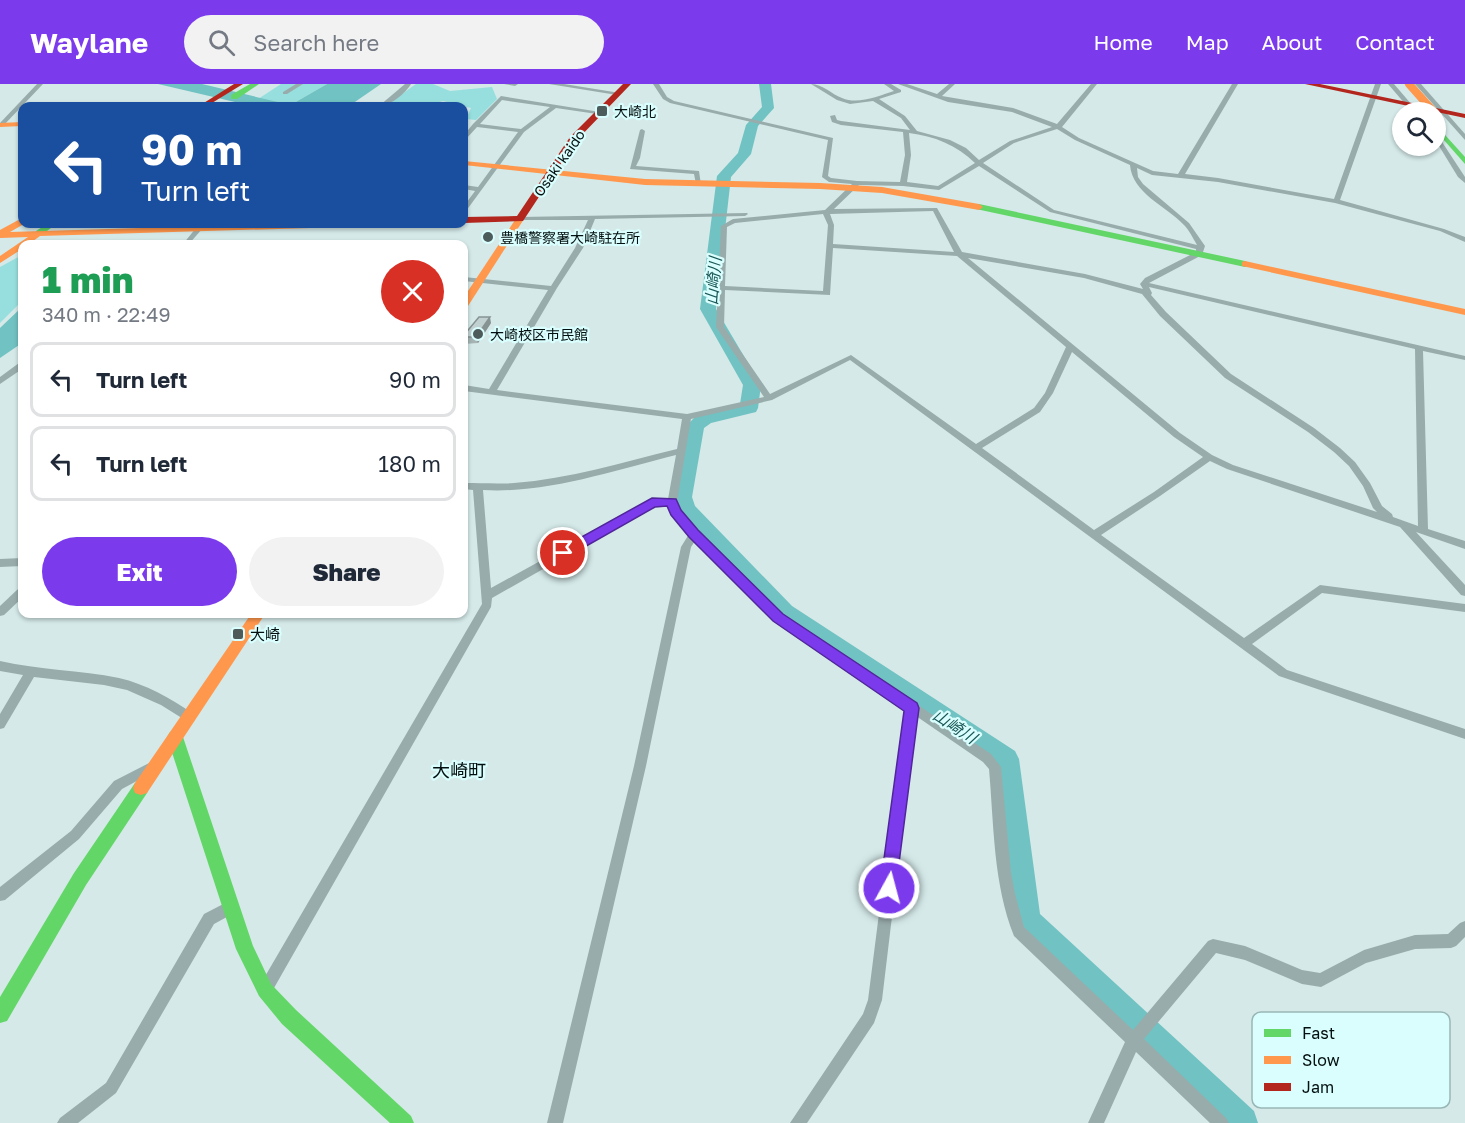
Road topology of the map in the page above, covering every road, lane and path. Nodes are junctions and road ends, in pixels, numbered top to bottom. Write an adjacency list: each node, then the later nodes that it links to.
1 (269, 84): 25 (main road)
2 (300, 84): 23 (street)
3 (408, 84): 29 (street)
4 (507, 84): 5 (street)
5 (515, 84)
6 (552, 84): 21 (street)
7 (656, 84): 67 (street)
8 (814, 84): 27 (street)
9 (879, 84): 24 (street)
10 (887, 84): 24 (street)
11 (901, 84): 26 (street)
12 (952, 84): 26 (street)
13 (1094, 84): 46 (street)
14 (1235, 84): 63 (street)
15 (1309, 84): 22 (main road)
16 (1391, 84): 31 (street)
17 (1399, 84): 32 (main road)
18 (1409, 84): 33 (main road, bridge)
19 (1418, 84): 34 (street)
20 (38, 86): 28 (street)
21 (622, 89): 37 (main road, Osaki kaido)
22 (1375, 90): 30 (main road); 70 (street)
23 (285, 93)
24 (896, 93): 27 (street)
25 (232, 97)
26 (938, 97): 46 (street)
27 (874, 99): 50 (street)
28 (23, 102)
29 (387, 102)
30 (1399, 102)
31 (1406, 102)
32 (1414, 102)
33 (1426, 102)
34 (1430, 102)
35 (555, 106): 37 (street); 44 (street); 47 (street)
36 (18, 107): 43 (street)
37 (597, 112): 62 (main road, Osaki kaido)
38 (1446, 114): 40 (main road)
39 (833, 116): 49 (street)
40 (1465, 116)
41 (1446, 121): 52 (street)
42 (18, 124): 43 (main road)
43 (1, 125)
44 (476, 125): 47 (street); 51 (street)
45 (1446, 125): 54 (main road)
46 (1058, 128): 56 (street); 60 (street)
47 (522, 130): 59 (street)
48 (642, 131): 65 (street)
49 (906, 131): 50 (street); 66 (street)
50 (915, 132): 56 (street)
51 (468, 134)
52 (1465, 138)
53 (1446, 143): 58 (main road)
54 (1465, 149)
55 (1446, 150): 58 (street)
56 (978, 162): 66 (street); 87 (street)
57 (468, 163): 59 (main road)
58 (1460, 165): 61 (street); 64 (street)
59 (495, 166): 62 (main road); 69 (street)
60 (1133, 166): 63 (street); 87 (street)
61 (1465, 169)
62 (551, 172): 65 (main road); 74 (main road, Osaki kaido)
63 (1181, 176): 70 (street)
64 (1465, 181)
65 (699, 184): 67 (main road)
66 (903, 184): 67 (street)
67 (855, 185): 72 (street); 87 (main road)
68 (468, 188): 69 (street)
69 (478, 189): 71 (street)
70 (1336, 201): 82 (street)
71 (468, 204)
72 (826, 213): 73 (street); 84 (street); 89 (street); 94 (street)
73 (593, 217): 74 (street); 93 (street)
74 (520, 219): 75 (main road); 92 (main road, Osaki kaido)
75 (468, 220)
76 (18, 224): 79 (main road)
77 (187, 228): 80 (main road)
78 (201, 228): 81 (street)
79 (0, 235): 80 (main road)
80 (39, 239)
81 (190, 240)
82 (1465, 240)
83 (18, 241): 85 (main road)
84 (830, 246): 89 (street); 94 (street)
85 (0, 250)
86 (18, 250): 90 (main road)
87 (1199, 251): 95 (street); 97 (main road)
88 (18, 252): 90 (main road)
89 (959, 254): 95 (street); 98 (street)
90 (0, 260)
91 (468, 279): 92 (street)
92 (479, 280): 93 (street); 96 (main road, Osaki kaido)
93 (553, 288): 104 (street)
94 (723, 288): 105 (street)
95 (1146, 289): 99 (street); 113 (street)
96 (468, 298)
97 (1465, 312)
98 (1071, 346): 107 (street); 109 (street)
99 (1419, 348): 100 (street); 114 (street)
100 (1465, 358)
101 (18, 368): 102 (street)
102 (0, 381)
103 (468, 389): 104 (street)
104 (491, 392): 106 (street)
105 (769, 398): 106 (street); 107 (street)
106 (687, 417): 108 (street)
107 (975, 448): 116 (street)
108 (680, 451): 111 (street); 112 (street)
109 (1209, 457): 113 (street); 116 (street)
110 (468, 487): 111 (street)
111 (478, 488): 121 (street)
112 (672, 502): 115 (street); 121 (street)
113 (1402, 523): 114 (street); 120 (street)
114 (1423, 531): 117 (street)
115 (694, 534): 129 (street); 143 (street)
116 (1093, 535): 126 (street)
117 (1465, 545)
118 (18, 562): 119 (street)
119 (0, 563)
120 (1465, 592)
121 (488, 595): 138 (street)
122 (18, 596): 124 (street)
123 (1465, 608): 126 (street)
124 (0, 612)
125 (255, 618): 130 (main road)
126 (1243, 645): 132 (street)
127 (0, 666): 128 (street)
128 (30, 674): 130 (street); 131 (street)
129 (911, 708): 140 (street); 144 (street)
130 (189, 717): 133 (main road)
131 (0, 724)
132 (1465, 734)
133 (175, 737): 134 (main road); 136 (main road)
134 (157, 764): 135 (street); 139 (main road)
135 (0, 895)
136 (231, 907): 138 (main road); 141 (street)
137 (1465, 928): 140 (street)
138 (266, 990): 142 (main road)
139 (0, 1014)
140 (1133, 1040): 145 (street); 146 (street)
141 (65, 1123)
142 (404, 1123)
143 (555, 1123)
144 (798, 1123)
145 (1096, 1123)
146 (1221, 1123)

